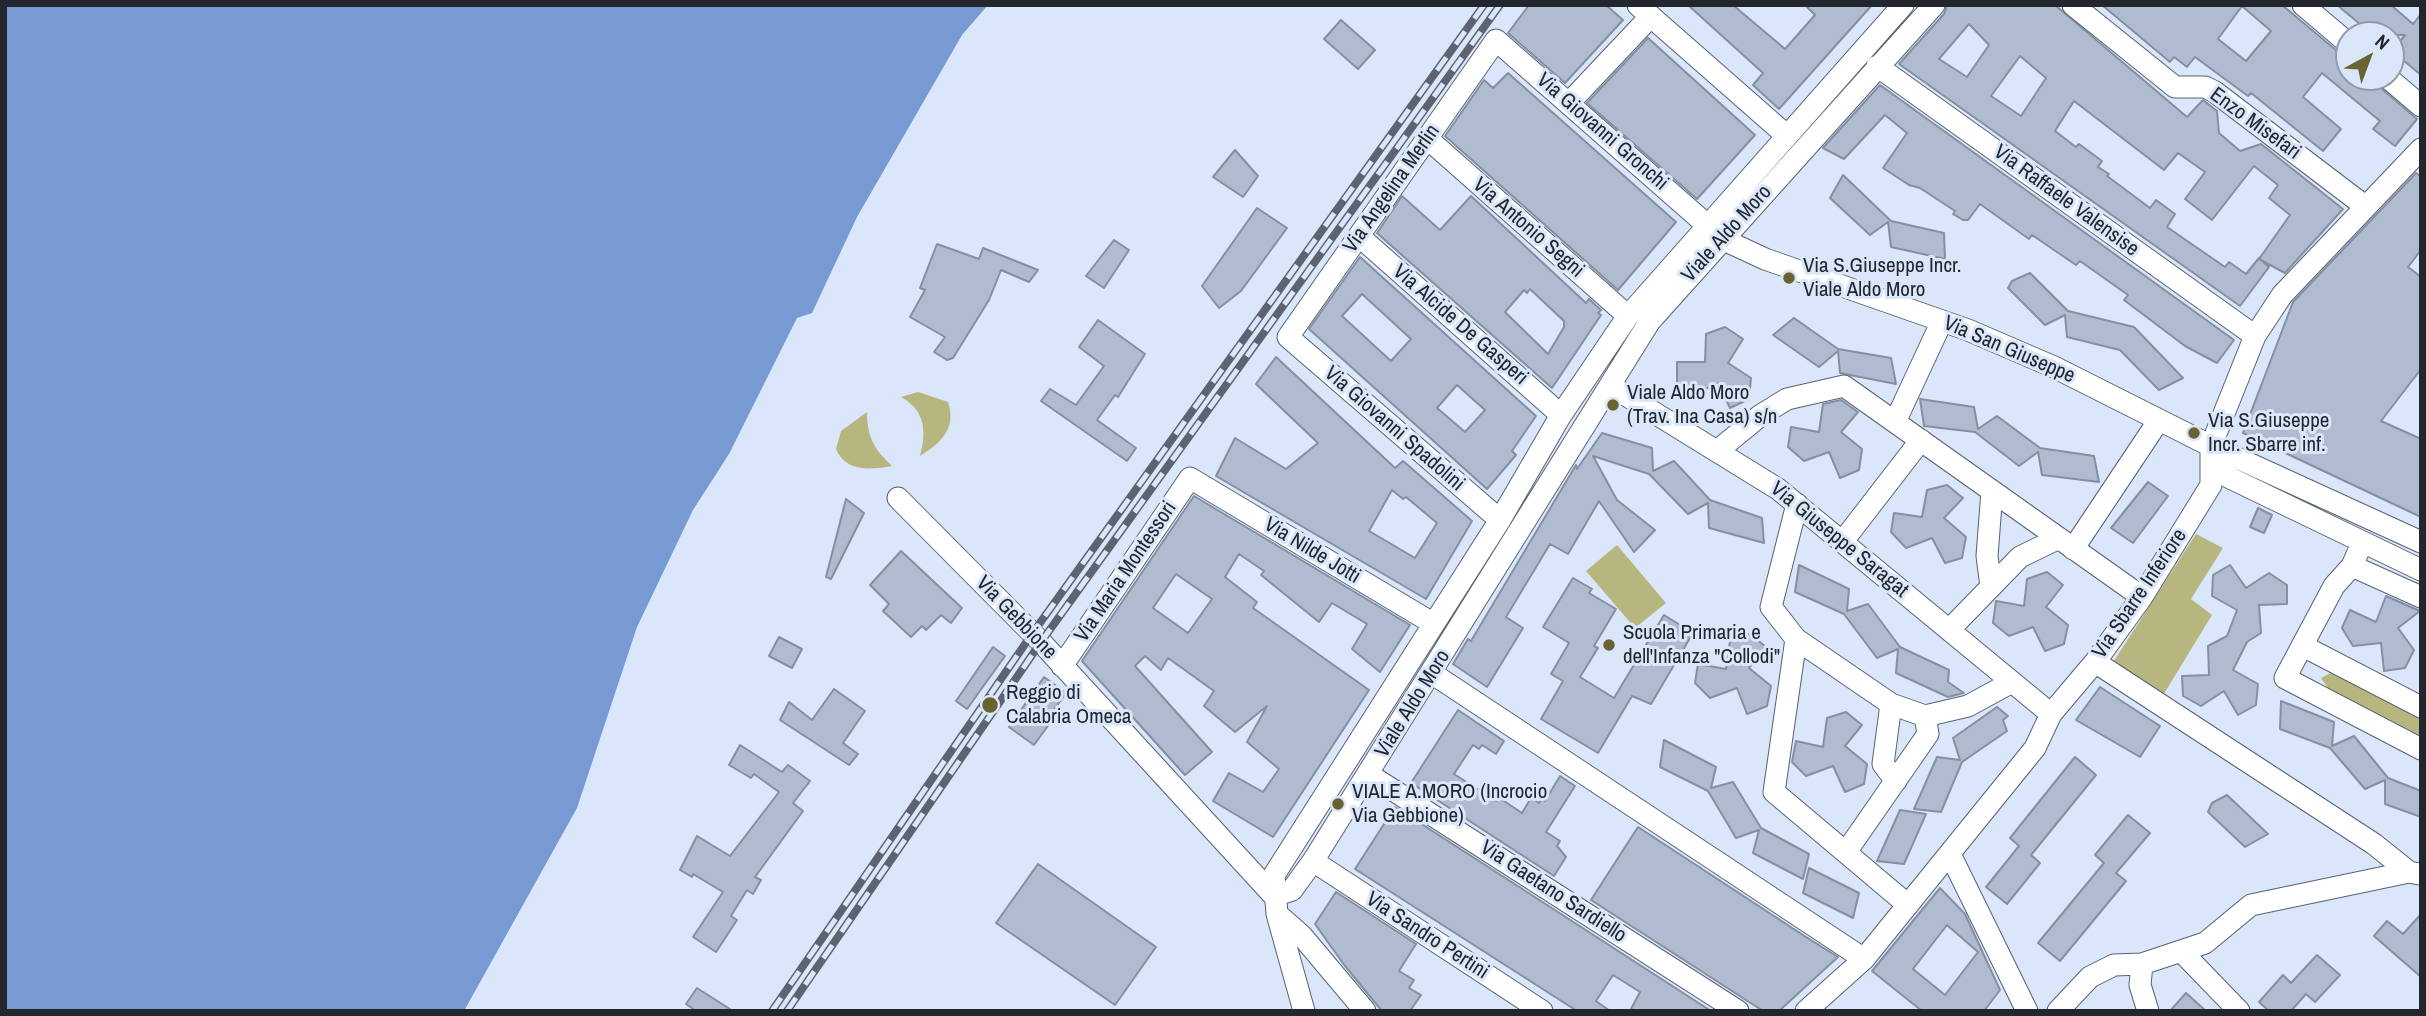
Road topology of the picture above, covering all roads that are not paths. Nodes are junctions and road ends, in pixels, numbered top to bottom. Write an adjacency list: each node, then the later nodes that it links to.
1 (1903, 5): 12 (street, Viale Aldo Moro)
2 (1934, 5): 8 (street, Viale Aldo Moro)
3 (2073, 5): 15 (street, Enzo Misefari)
4 (2303, 5): 6 (street)
5 (1645, 11): 10 (street); 12 (street)
6 (2335, 32)
7 (1496, 40): 10 (street, Via Giovanni Gronchi); 13 (street, Via Angelina Merlin)
8 (1878, 66): 16 (street, Viale Aldo Moro); 20 (street, Via Raffaele Valensise)
9 (2403, 91): 11 (street)
10 (1569, 103): 16 (street, Via Giovanni Gronchi)
11 (2421, 106)
12 (1786, 135): 16 (street, Viale Aldo Moro)
13 (1428, 139): 17 (street, Via Angelina Merlin); 18 (street, Via Antonio Segni)
14 (2421, 149): 15 (street, Via Sbarre Inferiore)
15 (2366, 207): 20 (street, Via Sbarre Inferiore)
16 (1715, 232): 18 (street, Viale Aldo Moro); 19 (street, Via San Giuseppe); 22 (street, Viale Aldo Moro)
17 (1359, 236): 21 (street, Via Angelina Merlin); 23 (street, Via Alcide De Gasperi)
18 (1628, 316): 23 (street, Viale Aldo Moro)
19 (1942, 321): 24 (street, Via San Giuseppe); 25 (street)
20 (2255, 336): 27 (street, Via Sbarre Inferiore)
21 (1288, 337): 33 (street, Via Giovanni Spadolini)
22 (1611, 386): 28 (street, Via Giuseppe Saragat); 49 (street, Viale Aldo Moro)
23 (1561, 415): 33 (street, Viale Aldo Moro)
24 (2159, 420): 27 (street, Via San Giuseppe); 36 (street)
25 (1895, 422): 26 (street); 28 (street)
26 (1920, 440): 30 (street); 34 (street)
27 (2211, 446): 35 (street, Via San Giuseppe); 37 (street); 41 (street, Via Sbarre Inferiore)
28 (1717, 451): 32 (street, Via Giuseppe Saragat)
29 (1190, 478): 43 (street, Via Nilde Jotti); 48 (street, Via Maria Montessori)
30 (1992, 491): 36 (street); 40 (street)
31 (898, 498): 48 (street, Via Gebbione)
32 (1797, 504): 34 (street, Via Giuseppe Saragat); 45 (street)
33 (1500, 520): 43 (street, Viale Aldo Moro)
34 (1843, 541): 44 (street, Via Giuseppe Saragat)
35 (2421, 542)
36 (2066, 543): 40 (street); 41 (street)
37 (2362, 543): 38 (street); 39 (street)
38 (2352, 566): 42 (street); 46 (street)
39 (2421, 570)
40 (1991, 587): 44 (street)
41 (2142, 597): 47 (street, Via Sbarre Inferiore)
42 (2421, 597)
43 (1434, 624): 62 (street, Viale Aldo Moro)
44 (1950, 630): 50 (street, Via Giuseppe Saragat)
45 (1796, 639): 51 (street); 58 (street)
46 (2303, 646): 52 (street); 55 (street)
47 (2095, 662): 53 (street, Via Sbarre Inferiore); 61 (street)
48 (1062, 666): 62 (street, Via Gebbione)
49 (1433, 674): 56 (street, Viale Aldo Moro); 65 (street)
50 (2012, 682): 53 (street, Via Giuseppe Saragat); 54 (street)
51 (1891, 704): 54 (street); 57 (street)
52 (2421, 707)
53 (2051, 714): 59 (street, Via Sbarre Inferiore)
54 (1925, 716): 57 (street)
55 (2421, 748)
56 (1368, 774): 60 (street, Viale Aldo Moro); 70 (street, Via Gaetano Sardiello)
57 (1896, 781): 58 (street)
58 (1846, 852): 63 (street)
59 (1950, 854): 63 (street, Via Sbarre Inferiore); 72 (street)
60 (1313, 862): 62 (street, Viale Aldo Moro); 69 (street, Via Sandro Pertini)
61 (2415, 873): 64 (street)
62 (1276, 905): 67 (street); 68 (street, Via Gebbione)
63 (1908, 905): 65 (street, Via Sbarre Inferiore)
64 (2182, 952): 66 (street); 75 (street)
65 (1864, 958): 71 (street, Via Sbarre Inferiore)
66 (2143, 964): 73 (street); 74 (street)
67 (1304, 1011)
68 (1364, 1011)
69 (1542, 1011)
70 (1738, 1011)
71 (1805, 1011)
72 (2027, 1011)
73 (2058, 1011)
74 (2148, 1011)
75 (2239, 1011)

